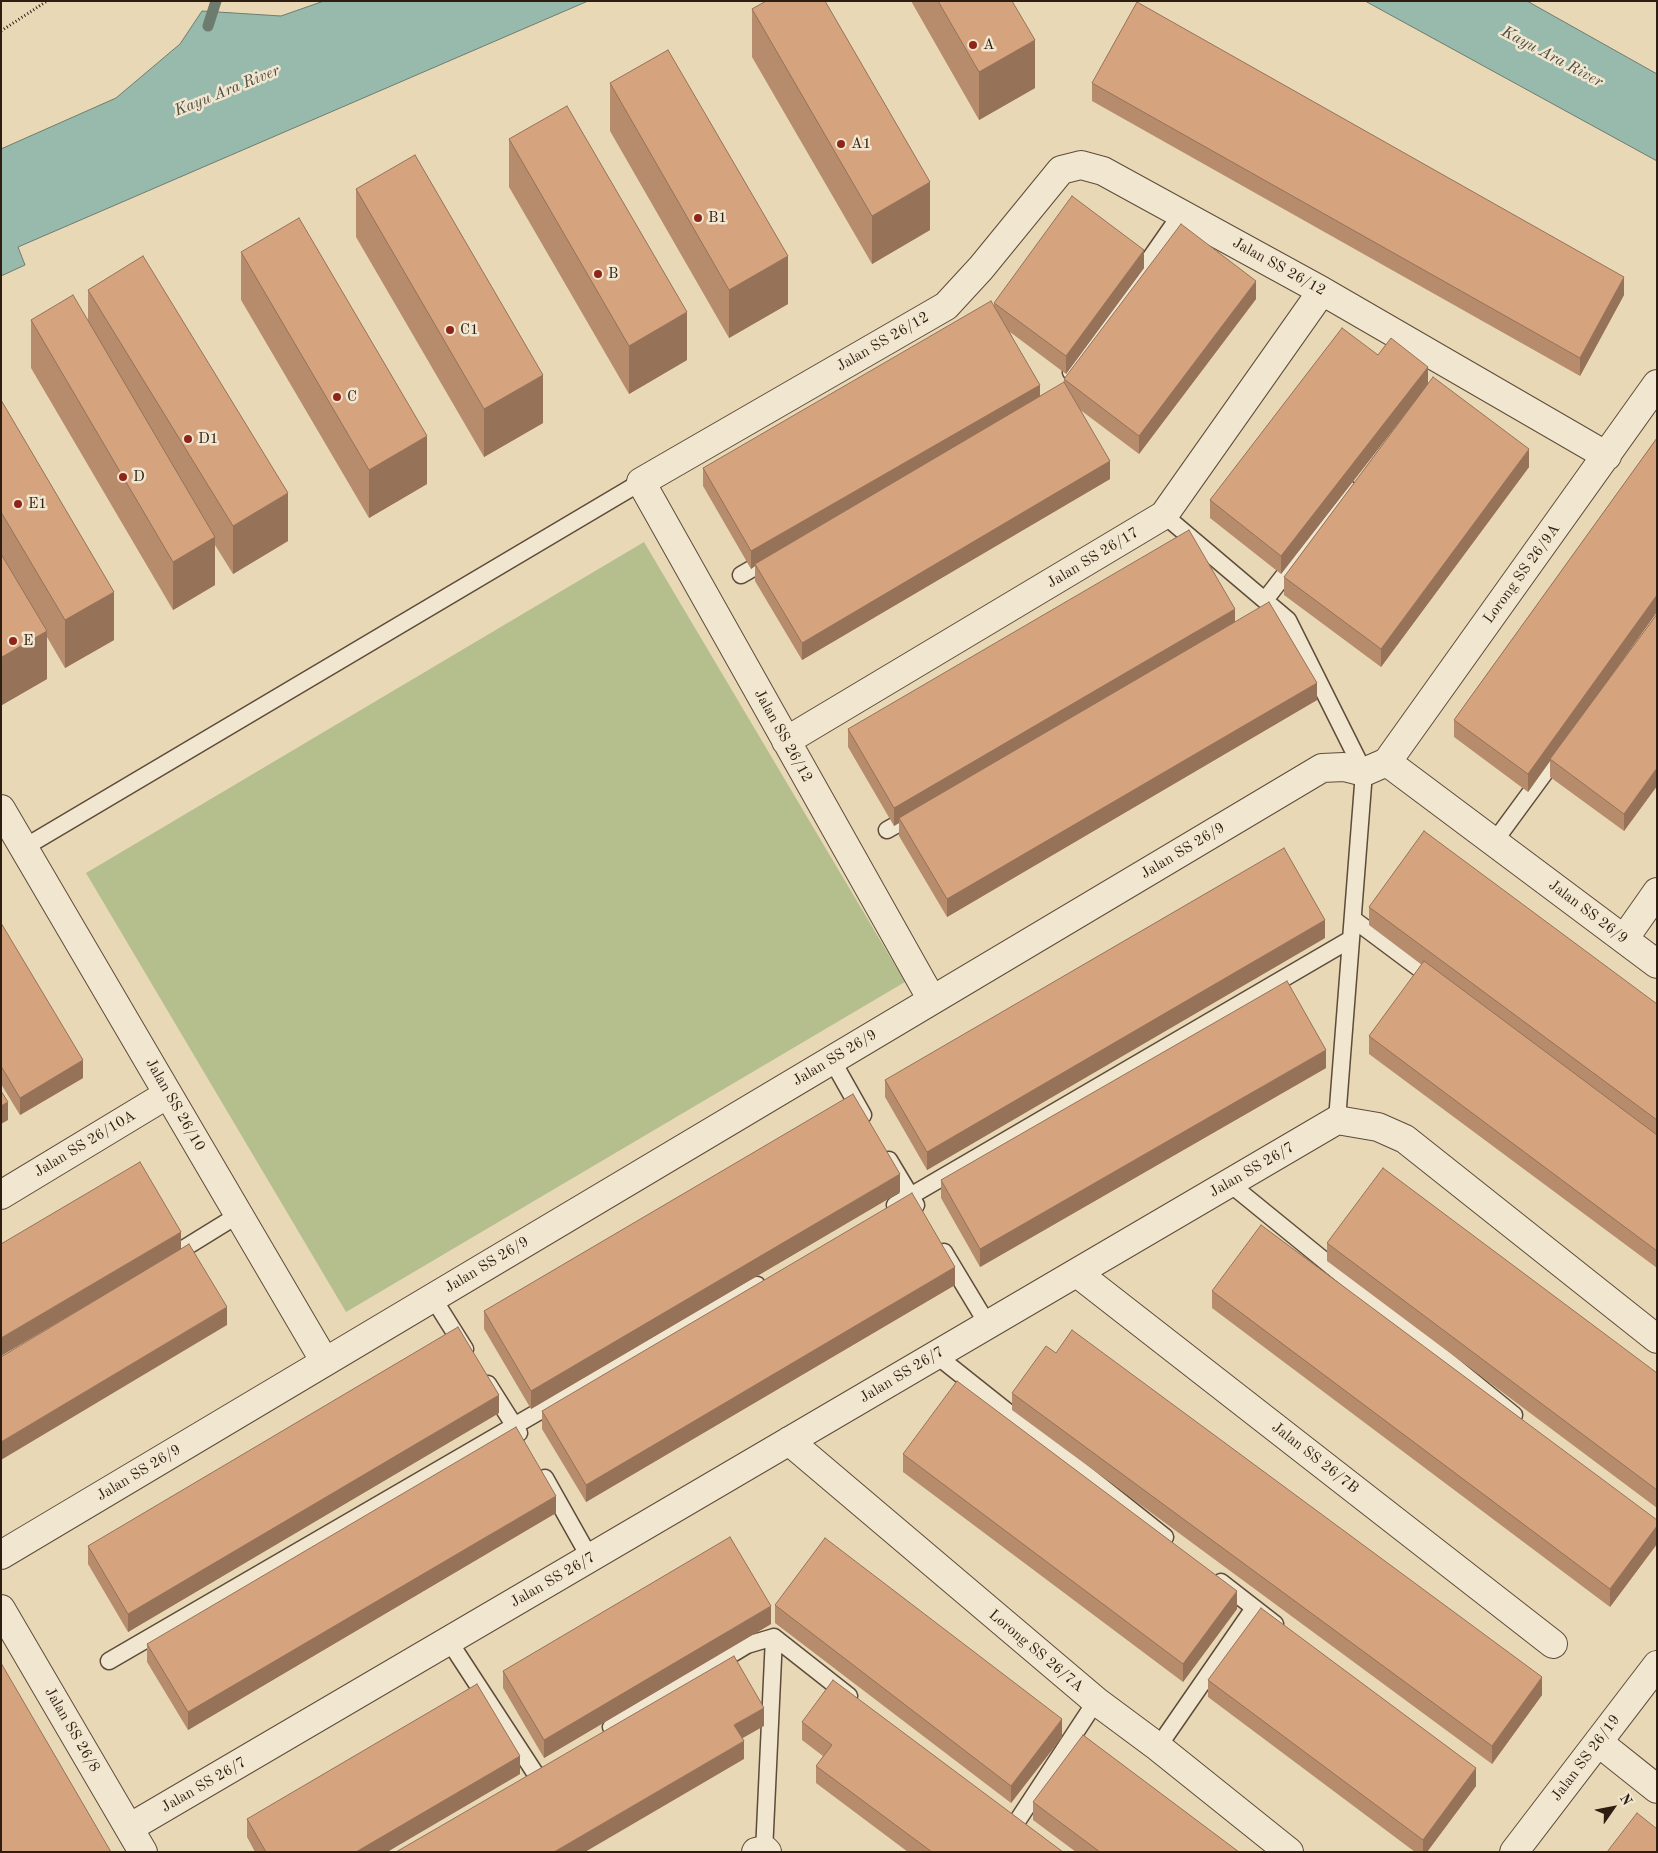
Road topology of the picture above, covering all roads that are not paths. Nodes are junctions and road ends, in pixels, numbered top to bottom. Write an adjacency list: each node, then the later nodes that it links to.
1 (1181, 214): 2 (street, Jalan SS 26/12); 4 (lane); 7 (street, Jalan SS 26/12)
2 (1322, 291): 5 (street, Jalan SS 26/12); 8 (street, Jalan SS 26/17)
3 (1657, 384): 5 (street, Lorong SS 26/9A)
4 (1062, 385)
5 (1607, 456): 15 (street, Lorong SS 26/9A)
6 (1362, 474): 11 (lane)
7 (641, 482): 14 (street, Jalan SS 26/12); 20 (lane)
8 (1164, 515): 11 (lane); 14 (street, Jalan SS 26/17)
9 (784, 551): 10 (lane)
10 (741, 575)
11 (1270, 604): 12 (lane); 15 (lane)
12 (1258, 618)
13 (1575, 732): 19 (lane)
14 (786, 741): 27 (street, Jalan SS 26/12)
15 (1376, 767): 19 (street, Jalan SS 26/9); 22 (lane); 27 (street, Jalan SS 26/9)
16 (930, 806): 18 (lane)
17 (1, 809): 20 (street, Jalan SS 26/10)
18 (887, 830)
19 (1494, 842): 23 (street, Jalan SS 26/9)
20 (24, 847): 29 (street, Jalan SS 26/10)
21 (1657, 892): 23 (street)
22 (1353, 919): 24 (lane); 26 (lane)
23 (1624, 938): 25 (street, Jalan SS 26/9)
24 (1351, 939): 30 (lane); 35 (lane)
25 (1657, 964)
26 (1449, 990)
27 (932, 1000): 28 (street, Jalan SS 26/9)
28 (832, 1060): 31 (lane); 43 (street, Jalan SS 26/9)
29 (168, 1094): 34 (street, Jalan SS 26/10A); 37 (street, Jalan SS 26/10)
30 (1337, 1120): 33 (street, Jalan SS 26/7); 45 (street)
31 (871, 1128)
32 (881, 1145): 35 (lane)
33 (1229, 1183): 41 (street, Jalan SS 26/7); 49 (lane)
34 (1, 1195)
35 (910, 1196): 36 (lane); 38 (lane)
36 (884, 1211)
37 (238, 1214): 40 (lane); 47 (street, Jalan SS 26/10)
38 (925, 1220)
39 (935, 1236): 44 (lane)
40 (154, 1267)
41 (1077, 1272): 44 (street, Jalan SS 26/7); 62 (street, Jalan SS 26/7B)
42 (773, 1276): 48 (lane)
43 (433, 1298): 47 (street, Jalan SS 26/9); 48 (lane)
44 (988, 1325): 46 (street, Jalan SS 26/7)
45 (1657, 1339)
46 (936, 1355): 50 (street, Jalan SS 26/7); 53 (lane)
47 (325, 1362): 54 (street, Jalan SS 26/9)
48 (514, 1425): 51 (lane); 63 (lane)
49 (1527, 1425)
50 (790, 1442): 55 (street, Jalan SS 26/7); 65 (street, Lorong SS 26/7A)
51 (529, 1450)
52 (538, 1467): 55 (lane)
53 (1176, 1547)
54 (1, 1555)
55 (590, 1558): 61 (street, Jalan SS 26/7)
56 (1208, 1571): 57 (lane)
57 (1254, 1608): 59 (lane); 69 (lane)
58 (1, 1609): 76 (street, Jalan SS 26/8)
59 (1286, 1632)
60 (774, 1637): 66 (lane); 67 (lane); 78 (lane)
61 (449, 1641): 71 (lane); 76 (street, Jalan SS 26/7)
62 (1553, 1644)
63 (109, 1661)
64 (1657, 1664): 68 (street, Jalan SS 26/19)
65 (1096, 1701): 69 (street, Lorong SS 26/7A); 75 (lane)
66 (860, 1704)
67 (594, 1737)
68 (1598, 1742): 73 (street); 81 (street, Jalan SS 26/19)
69 (1158, 1748): 80 (street, Lorong SS 26/7A)
70 (552, 1763): 71 (lane)
71 (534, 1773): 72 (lane)
72 (518, 1783)
73 (1657, 1789)
74 (999, 1814): 75 (lane)
75 (1014, 1826): 77 (lane)
76 (129, 1828): 79 (street, Jalan SS 26/8)
77 (1028, 1836)
78 (763, 1851)
79 (143, 1852)
80 (1289, 1852)
81 (1514, 1852)

